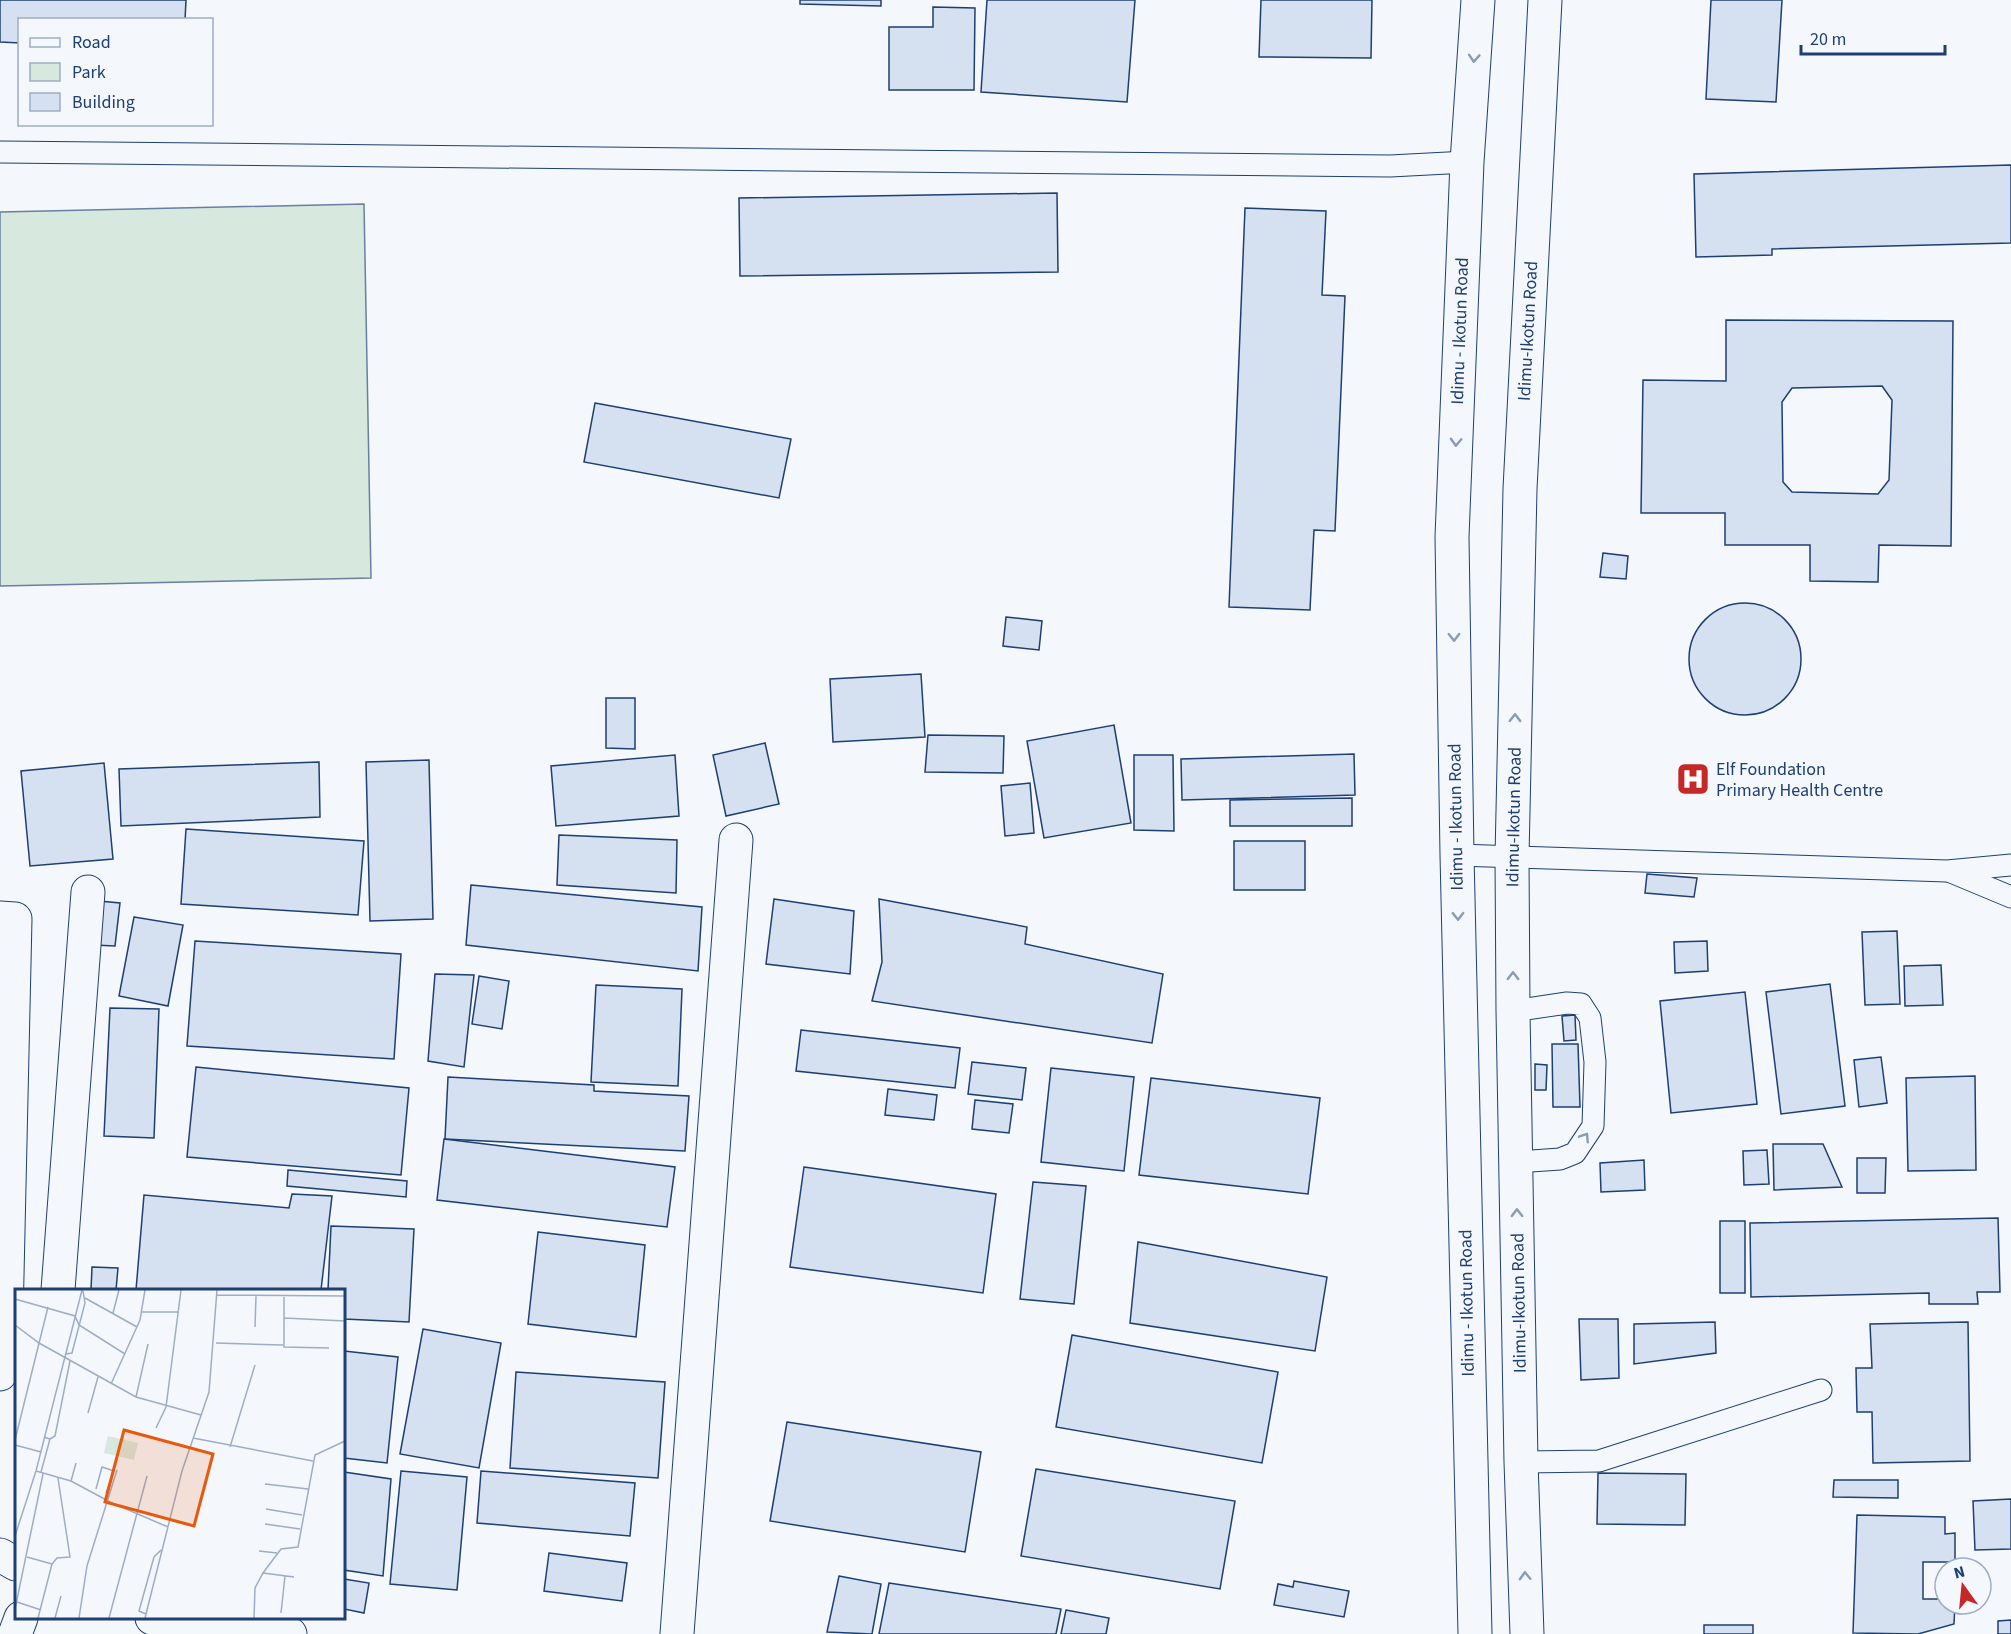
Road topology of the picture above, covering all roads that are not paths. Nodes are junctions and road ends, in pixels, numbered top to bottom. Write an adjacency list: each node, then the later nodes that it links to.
1 (1478, 0): 4 (main road, Idimu - Ikotun Road, one-way to 4)
2 (1545, 0): 7 (main road, Idimu-Ikotun Road, one-way to 2)
3 (0, 152): 4 (lane)
4 (1467, 162): 6 (main road, Idimu - Ikotun Road, one-way to 6)
5 (736, 840): 28 (main road)
6 (1457, 855): 7 (lane); 29 (main road, Idimu - Ikotun Road, one-way to 29)
7 (1512, 857): 9 (lane); 13 (main road, Idimu-Ikotun Road, one-way to 7)
8 (2011, 865): 9 (lane)
9 (1947, 871): 11 (lane)
10 (88, 892): 17 (main road)
11 (2011, 897)
12 (0, 918): 14 (main road)
13 (1513, 1011): 15 (main road, Idimu-Ikotun Road); 15 (lane, one-way to 13)
14 (6, 1055): 16 (main road)
15 (1516, 1162): 21 (main road, Idimu-Ikotun Road, one-way to 15)
16 (5, 1181): 18 (main road)
17 (58, 1289)
18 (3, 1320): 19 (main road)
19 (0, 1374)
20 (1821, 1390): 21 (lane)
21 (1521, 1462): 30 (main road, Idimu-Ikotun Road, one-way to 21)
22 (0, 1555): 23 (main road)
23 (15, 1563)
24 (20, 1619): 26 (main road)
25 (156, 1619): 27 (main road)
26 (15, 1634)
27 (290, 1634)
28 (677, 1634)
29 (1475, 1634)
30 (1527, 1634)

